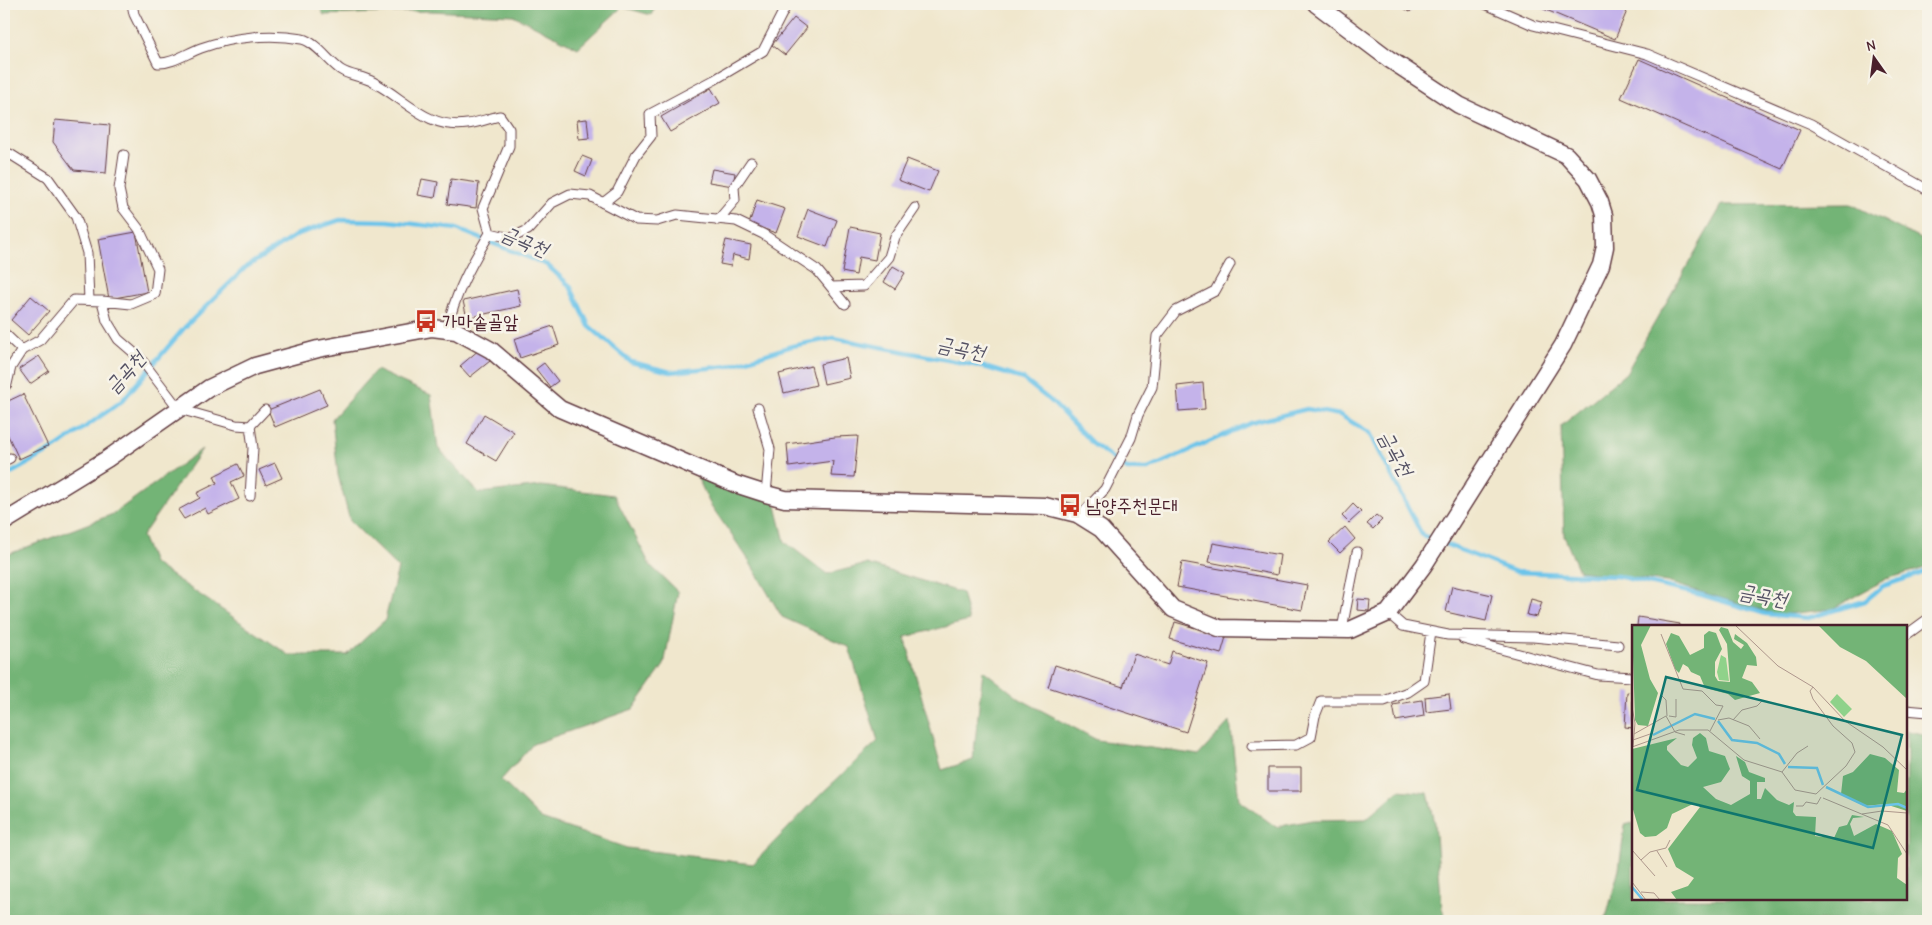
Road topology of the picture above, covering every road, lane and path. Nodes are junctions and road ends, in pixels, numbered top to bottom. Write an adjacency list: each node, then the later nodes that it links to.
1 (132, 4): 12 (lane)
2 (787, 4): 9 (lane)
3 (1316, 4): 31 (street)
4 (1485, 4): 8 (lane)
5 (124, 155): 16 (lane)
6 (4, 157): 15 (lane)
7 (751, 162): 11 (lane)
8 (1928, 190)
9 (603, 203): 11 (lane); 12 (lane)
10 (915, 208): 14 (lane)
11 (718, 220): 14 (lane)
12 (490, 233): 18 (lane)
13 (1230, 264): 28 (lane)
14 (831, 287): 17 (lane)
15 (90, 300): 16 (lane); 20 (lane)
16 (102, 301): 23 (lane)
17 (845, 304)
18 (447, 330): 23 (street); 26 (street)
19 (4, 333): 20 (lane)
20 (22, 350): 21 (lane)
21 (4, 387)
22 (758, 408): 26 (lane)
23 (179, 410): 25 (lane); 29 (street)
24 (264, 410): 25 (lane)
25 (250, 426): 27 (lane)
26 (766, 494): 28 (street)
27 (250, 496)
28 (1080, 516): 33 (street)
29 (4, 522)
30 (1357, 552): 33 (lane)
31 (1388, 613): 33 (street); 34 (lane)
32 (1928, 619): 35 (lane)
33 (1342, 629)
34 (1431, 632): 36 (lane); 41 (lane)
35 (1907, 634)
36 (1448, 635): 37 (lane); 38 (lane)
37 (1618, 645)
38 (1632, 677)
39 (1907, 710): 40 (lane)
40 (1928, 712)
41 (1252, 746)

